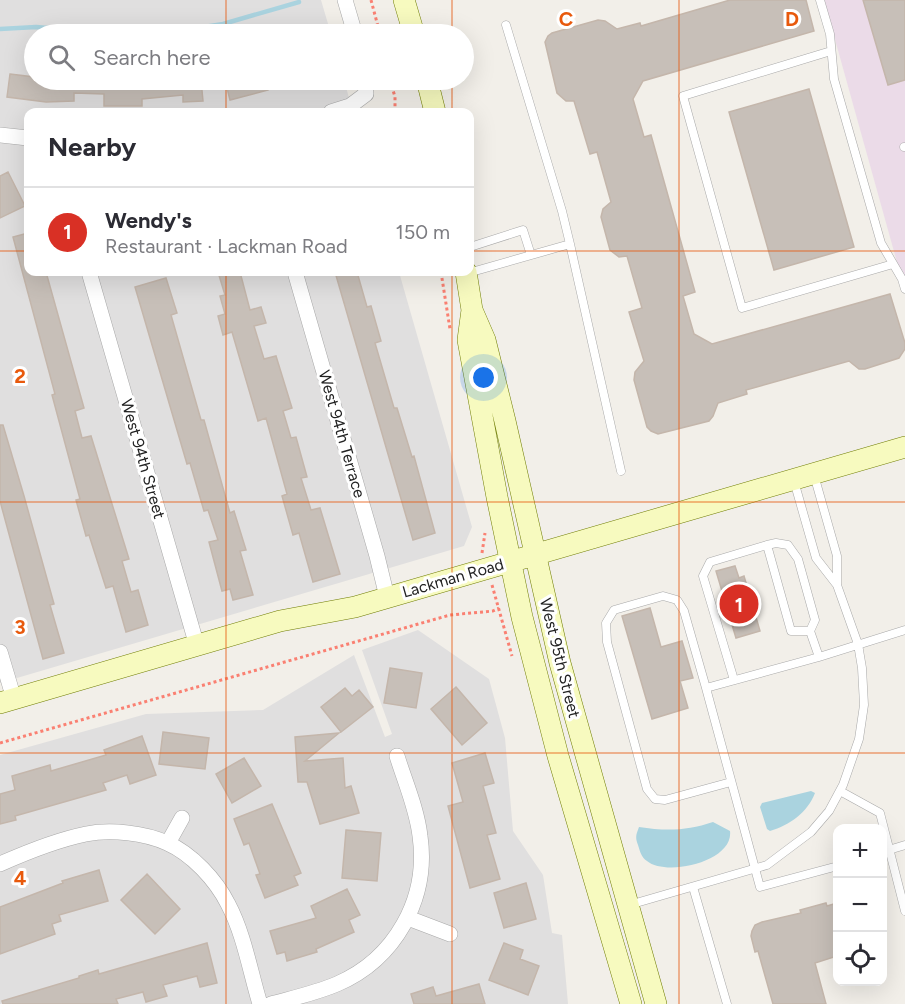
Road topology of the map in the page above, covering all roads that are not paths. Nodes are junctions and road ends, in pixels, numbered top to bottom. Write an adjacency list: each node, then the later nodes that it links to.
1 (345, 0): 4 (street)
2 (404, 0): 5 (main road)
3 (820, 0): 7 (lane)
4 (352, 24)
5 (411, 24)
6 (506, 25): 14 (lane)
7 (831, 51): 17 (lane); 17 (lane)
8 (363, 90): 10 (street)
9 (430, 90): 11 (main road)
10 (344, 108)
11 (434, 108)
12 (0, 135): 13 (street)
13 (24, 138)
14 (570, 244): 16 (lane); 25 (lane)
15 (474, 246): 16 (lane)
16 (531, 255): 18 (lane)
17 (893, 264): 22 (lane)
18 (474, 271)
19 (90, 276): 36 (street, West 94th Street)
20 (296, 276): 32 (street, West 94th Terrace)
21 (466, 276): 23 (main road, West 95th Street)
22 (905, 289)
23 (471, 310): 29 (main road, West 95th Street); 30 (main road, West 95th Street)
24 (905, 447): 26 (main road, Lackman Road)
25 (621, 471)
26 (814, 475): 27 (main road, Lackman Road); 31 (lane)
27 (794, 481): 29 (main road, Lackman Road); 31 (lane)
28 (767, 545): 33 (lane); 33 (lane); 39 (lane)
29 (536, 554): 30 (main road, Lackman Road); 55 (main road, West 95th Street)
30 (510, 562): 32 (main road, Lackman Road); 61 (main road, West 95th Street)
31 (837, 585): 35 (lane)
32 (387, 597): 36 (main road, Lackman Road)
33 (810, 630): 38 (lane)
34 (905, 630): 35 (lane)
35 (858, 644): 38 (lane); 44 (lane)
36 (197, 646): 41 (main road, Lackman Road)
37 (0, 652): 41 (street)
38 (819, 657): 39 (lane)
39 (734, 680): 40 (lane)
40 (706, 688): 43 (lane); 43 (lane)
41 (7, 700)
42 (397, 756): 57 (street)
43 (731, 782): 53 (lane)
44 (840, 791): 46 (lane); 53 (lane)
45 (182, 818): 47 (street)
46 (882, 824)
47 (168, 843): 51 (street); 59 (street)
48 (905, 845): 49 (lane)
49 (887, 851)
50 (887, 854): 56 (lane)
51 (0, 864)
52 (833, 867): 53 (lane)
53 (755, 868): 54 (lane)
54 (693, 887): 55 (lane); 63 (lane)
55 (627, 905): 62 (main road, West 95th Street)
56 (905, 911)
57 (408, 918): 58 (street); 60 (street)
58 (450, 934)
59 (260, 1004)
60 (271, 1004)
61 (631, 1004)
62 (656, 1004)
63 (726, 1004)

